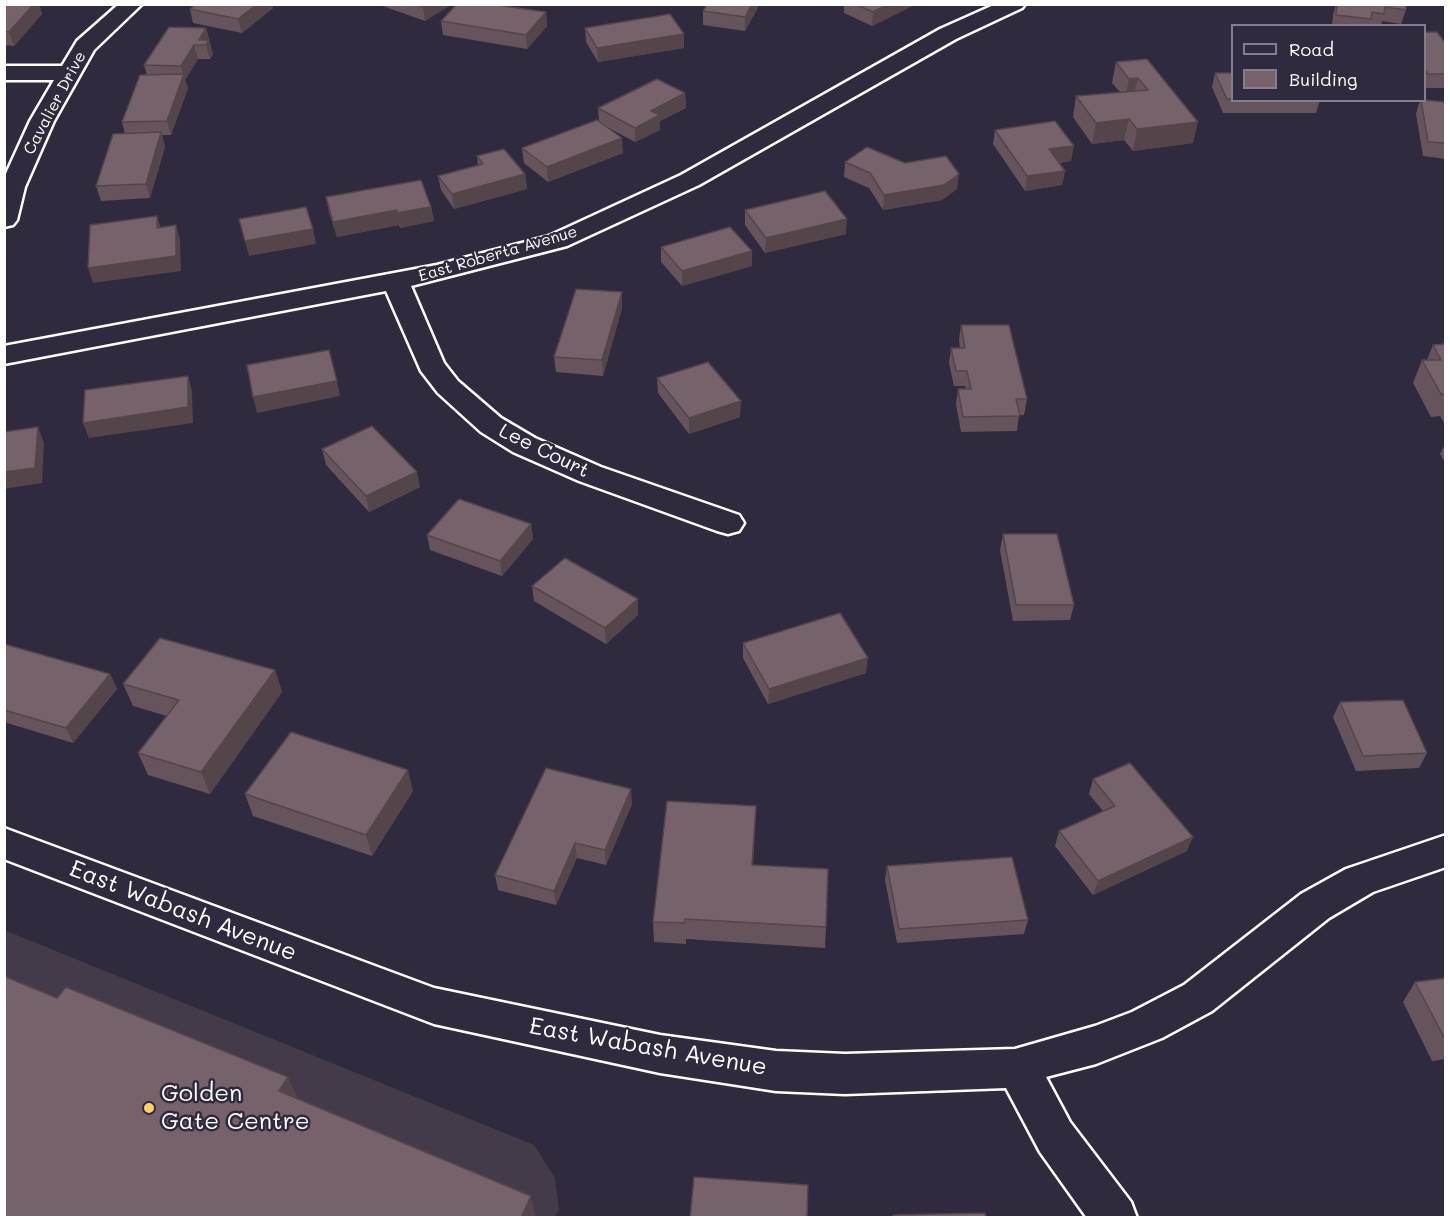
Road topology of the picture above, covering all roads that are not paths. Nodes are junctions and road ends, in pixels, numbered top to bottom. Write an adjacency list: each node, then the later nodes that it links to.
1 (132, 4): 4 (street, Cavalier Drive)
2 (1015, 4): 6 (street, East Roberta Avenue)
3 (4, 73): 4 (street)
4 (70, 73): 5 (street, Cavalier Drive)
5 (4, 220)
6 (396, 282): 7 (street, East Roberta Avenue); 8 (street, Lee Court)
7 (4, 355)
8 (728, 523)
9 (4, 843): 11 (street, East Wabash Avenue)
10 (1446, 851): 11 (street, East Wabash Avenue)
11 (1018, 1068): 12 (street)
12 (1115, 1218)

